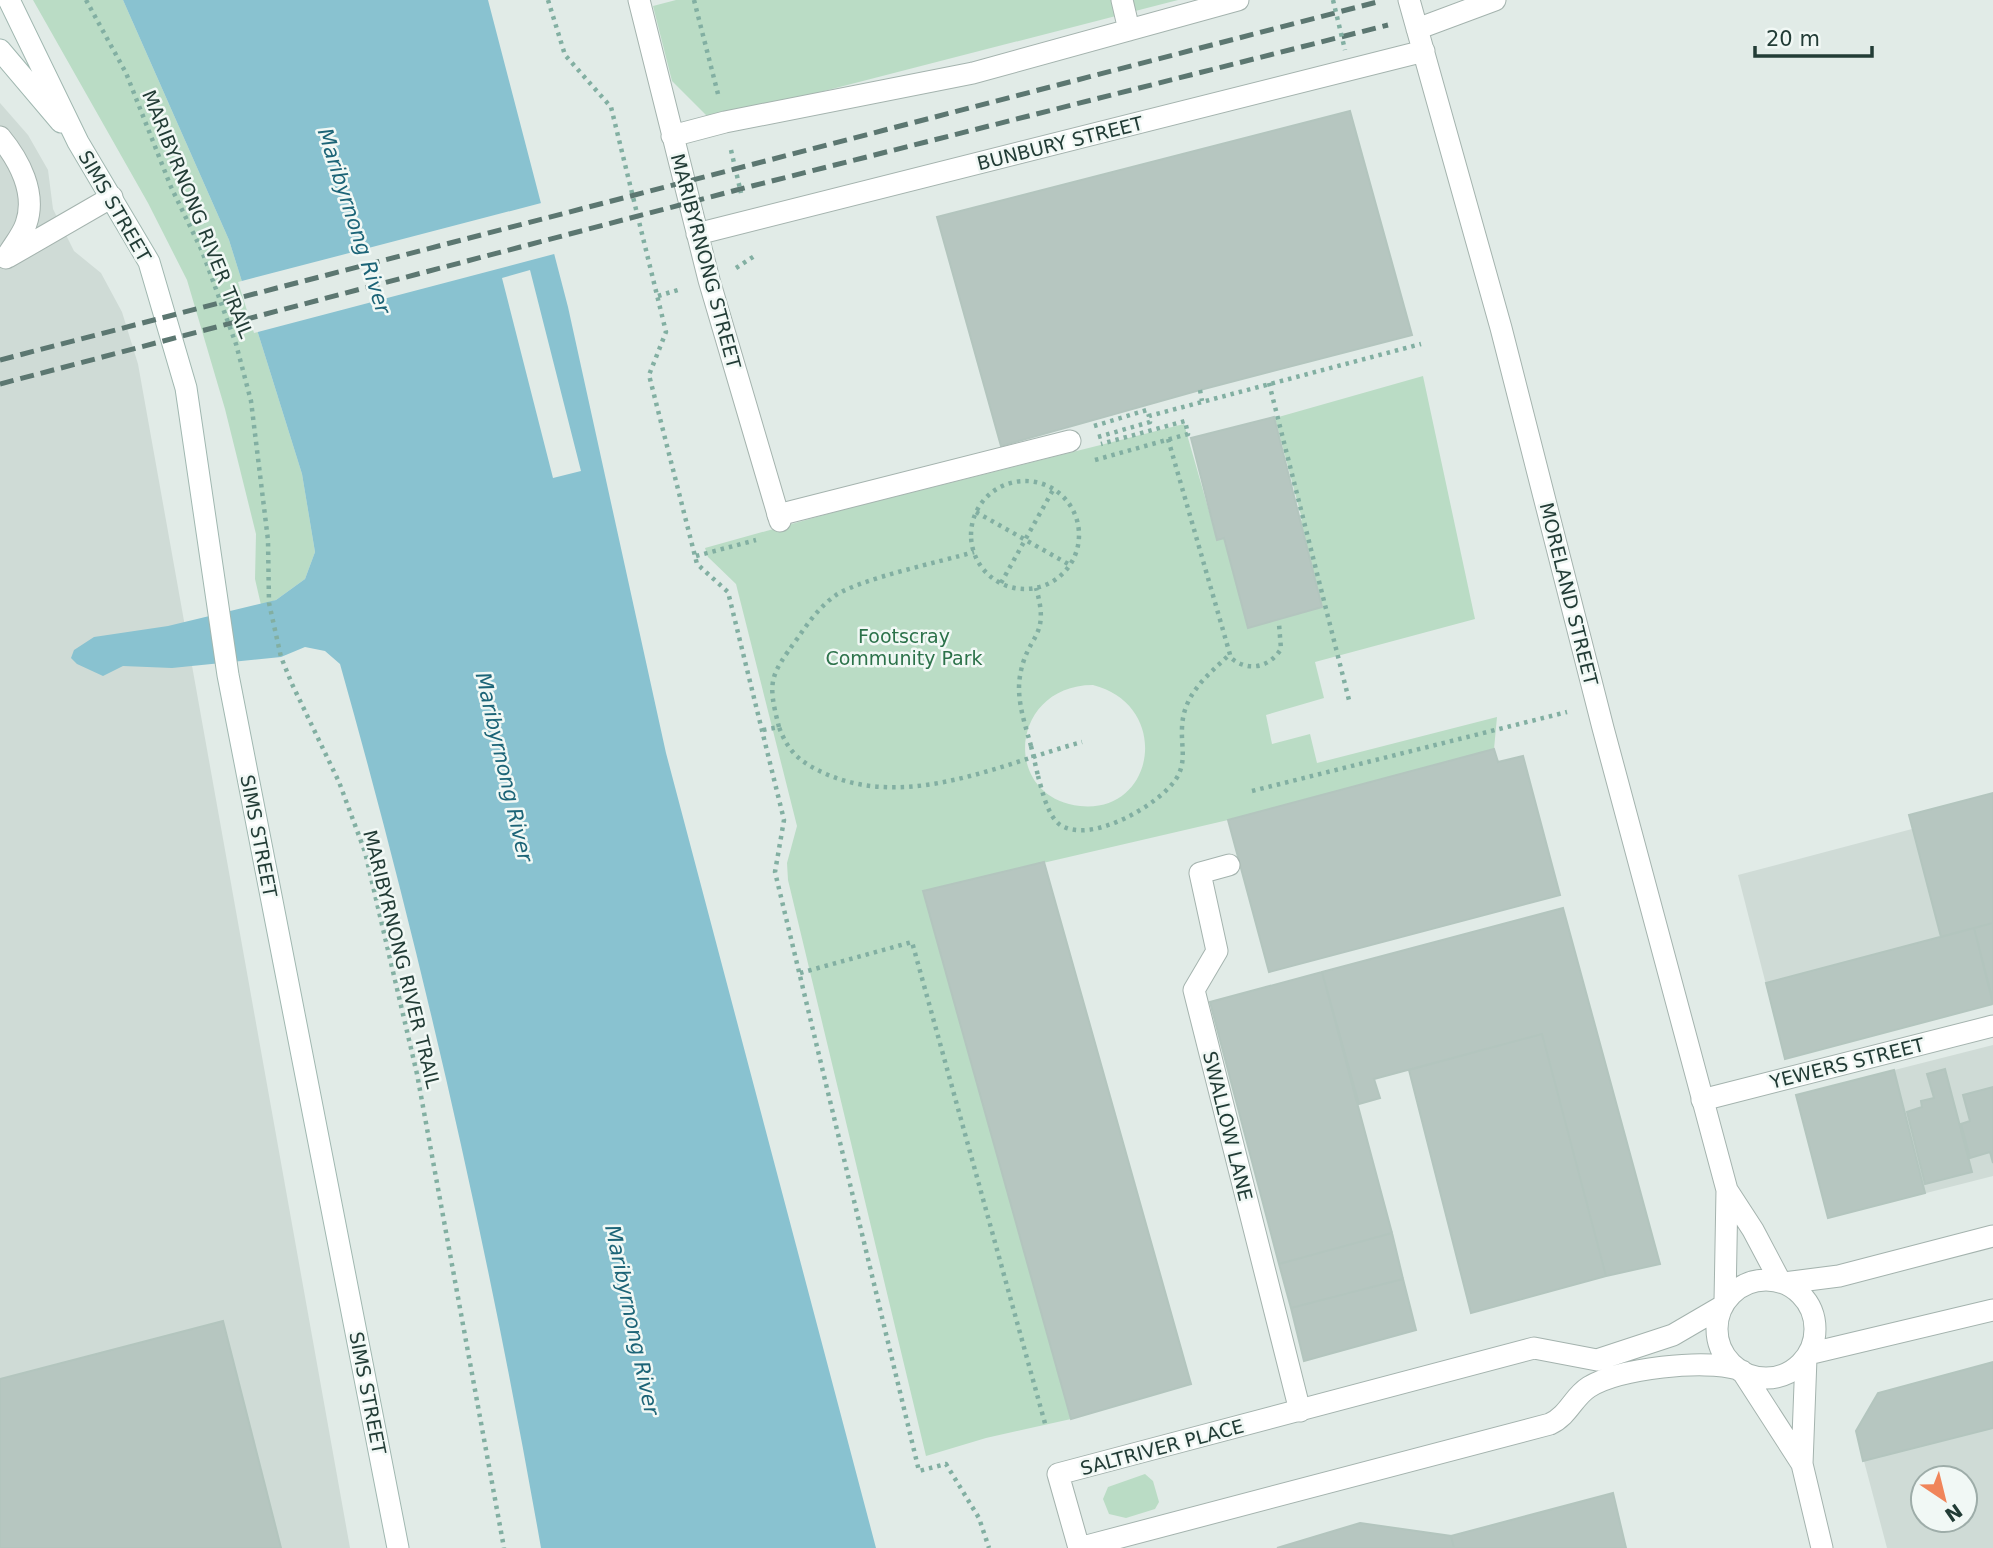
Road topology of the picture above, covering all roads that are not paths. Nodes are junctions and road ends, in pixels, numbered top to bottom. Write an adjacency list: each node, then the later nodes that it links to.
1 (9, 0): 13 (street, SIMS STREET)
2 (639, 0): 11 (street, MARIBYRNONG STREET)
3 (1122, 0): 8 (street)
4 (1238, 0): 8 (street)
5 (1409, 0): 7 (street, MORELAND STREET)
6 (1495, 0): 7 (street)
7 (1417, 29): 10 (street, MORELAND STREET)
8 (1129, 30): 11 (street)
9 (0, 50): 13 (street, SIMS STREET)
10 (1424, 51): 15 (street, BUNBURY STREET); 20 (street, MORELAND STREET)
11 (672, 136): 15 (street, MARIBYRNONG STREET)
12 (0, 137): 16 (street)
13 (78, 142): 14 (street, SIMS STREET)
14 (112, 197): 16 (street); 30 (street, SIMS STREET)
15 (697, 234): 17 (street, MARIBYRNONG STREET)
16 (3, 259)
17 (1070, 441)
18 (1229, 865): 28 (street, SWALLOW LANE)
19 (1993, 1026): 20 (street, YEWERS STREET)
20 (1702, 1100): 21 (street, MORELAND STREET)
21 (1727, 1190): 23 (street, MORELAND STREET); 24 (street, MORELAND STREET)
22 (1993, 1236): 23 (street)
23 (1782, 1282): 24 (street); 26 (street)
24 (1723, 1304): 27 (street); 28 (street, SALTRIVER PLACE)
25 (1993, 1310): 26 (street)
26 (1807, 1356): 27 (street); 29 (street)
27 (1740, 1370): 28 (street, SALTRIVER PLACE); 29 (street)
28 (1300, 1411)
29 (1802, 1464): 31 (street)
30 (398, 1548)
31 (1822, 1548)

